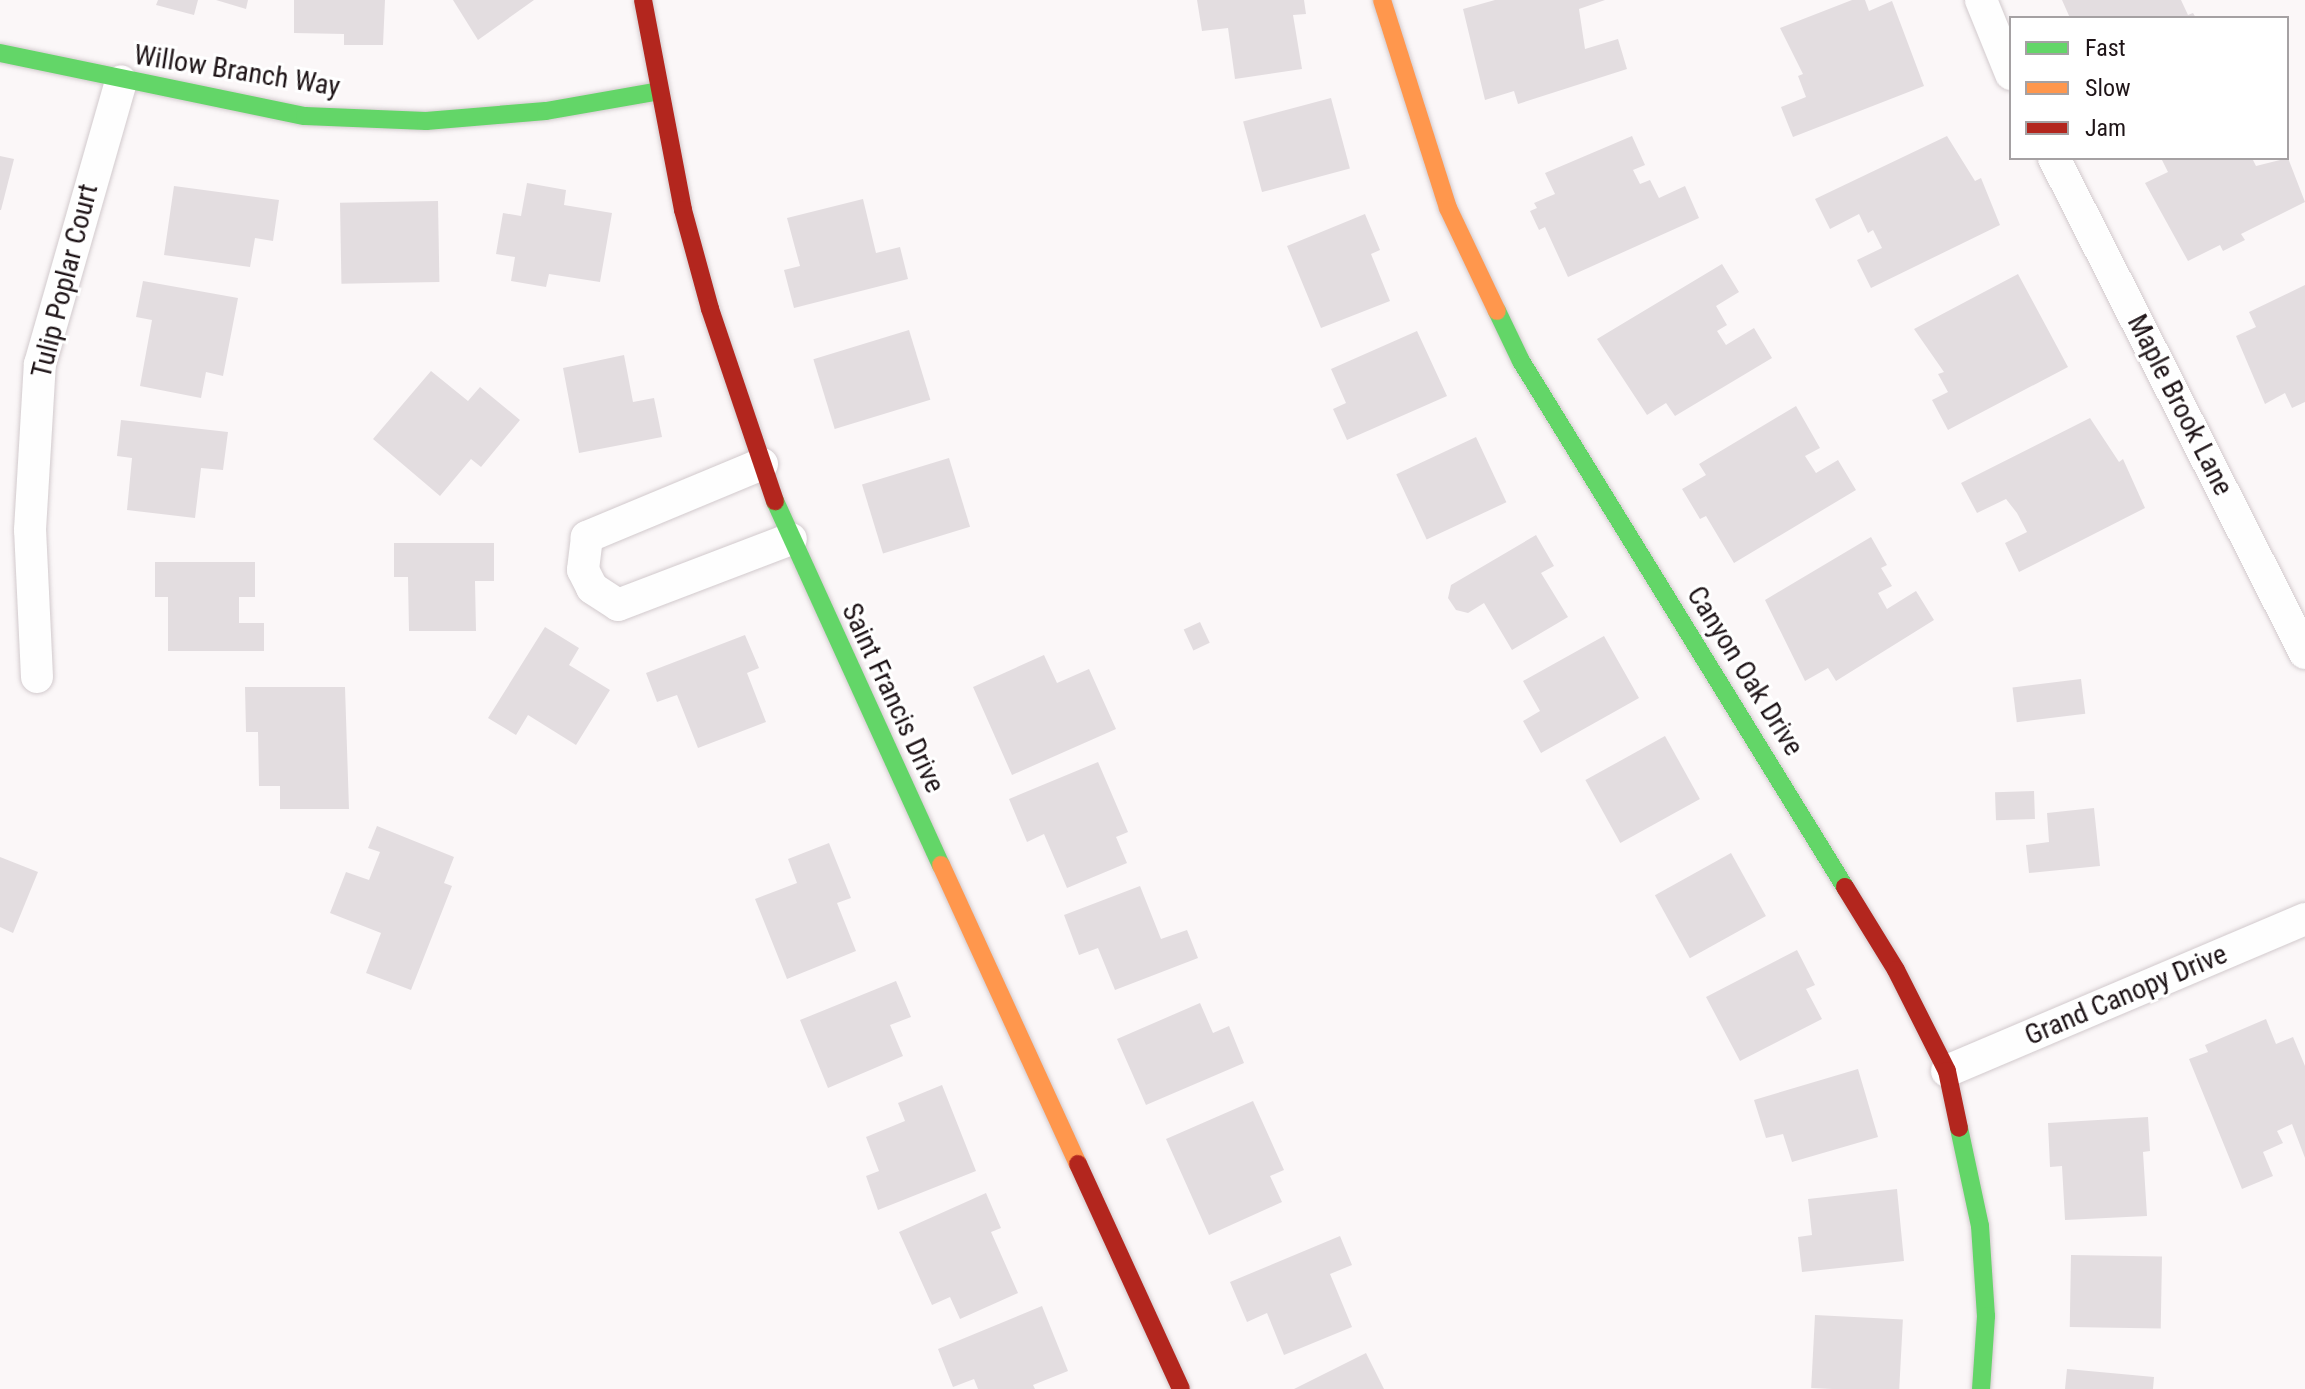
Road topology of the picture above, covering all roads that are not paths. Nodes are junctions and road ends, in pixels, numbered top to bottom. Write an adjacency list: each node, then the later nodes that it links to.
1 (643, 0): 7 (street, Saint Francis Drive)
2 (1382, 0): 14 (street, Canyon Oak Drive)
3 (1981, 0): 5 (street)
4 (0, 53): 6 (street, Willow Branch Way)
5 (2009, 69)
6 (121, 81): 7 (street, Willow Branch Way); 12 (street, Tulip Poplar Court)
7 (659, 91): 9 (street, Saint Francis Drive)
8 (2055, 160): 11 (street, Maple Brook Lane)
9 (762, 464): 10 (street, Saint Francis Drive); 10 (street)
10 (791, 539): 15 (street, Saint Francis Drive)
11 (2305, 653)
12 (37, 677)
13 (2305, 919): 14 (street, Grand Canopy Drive)
14 (1947, 1071): 16 (street, Canyon Oak Drive)
15 (1181, 1389)
16 (1981, 1389)

